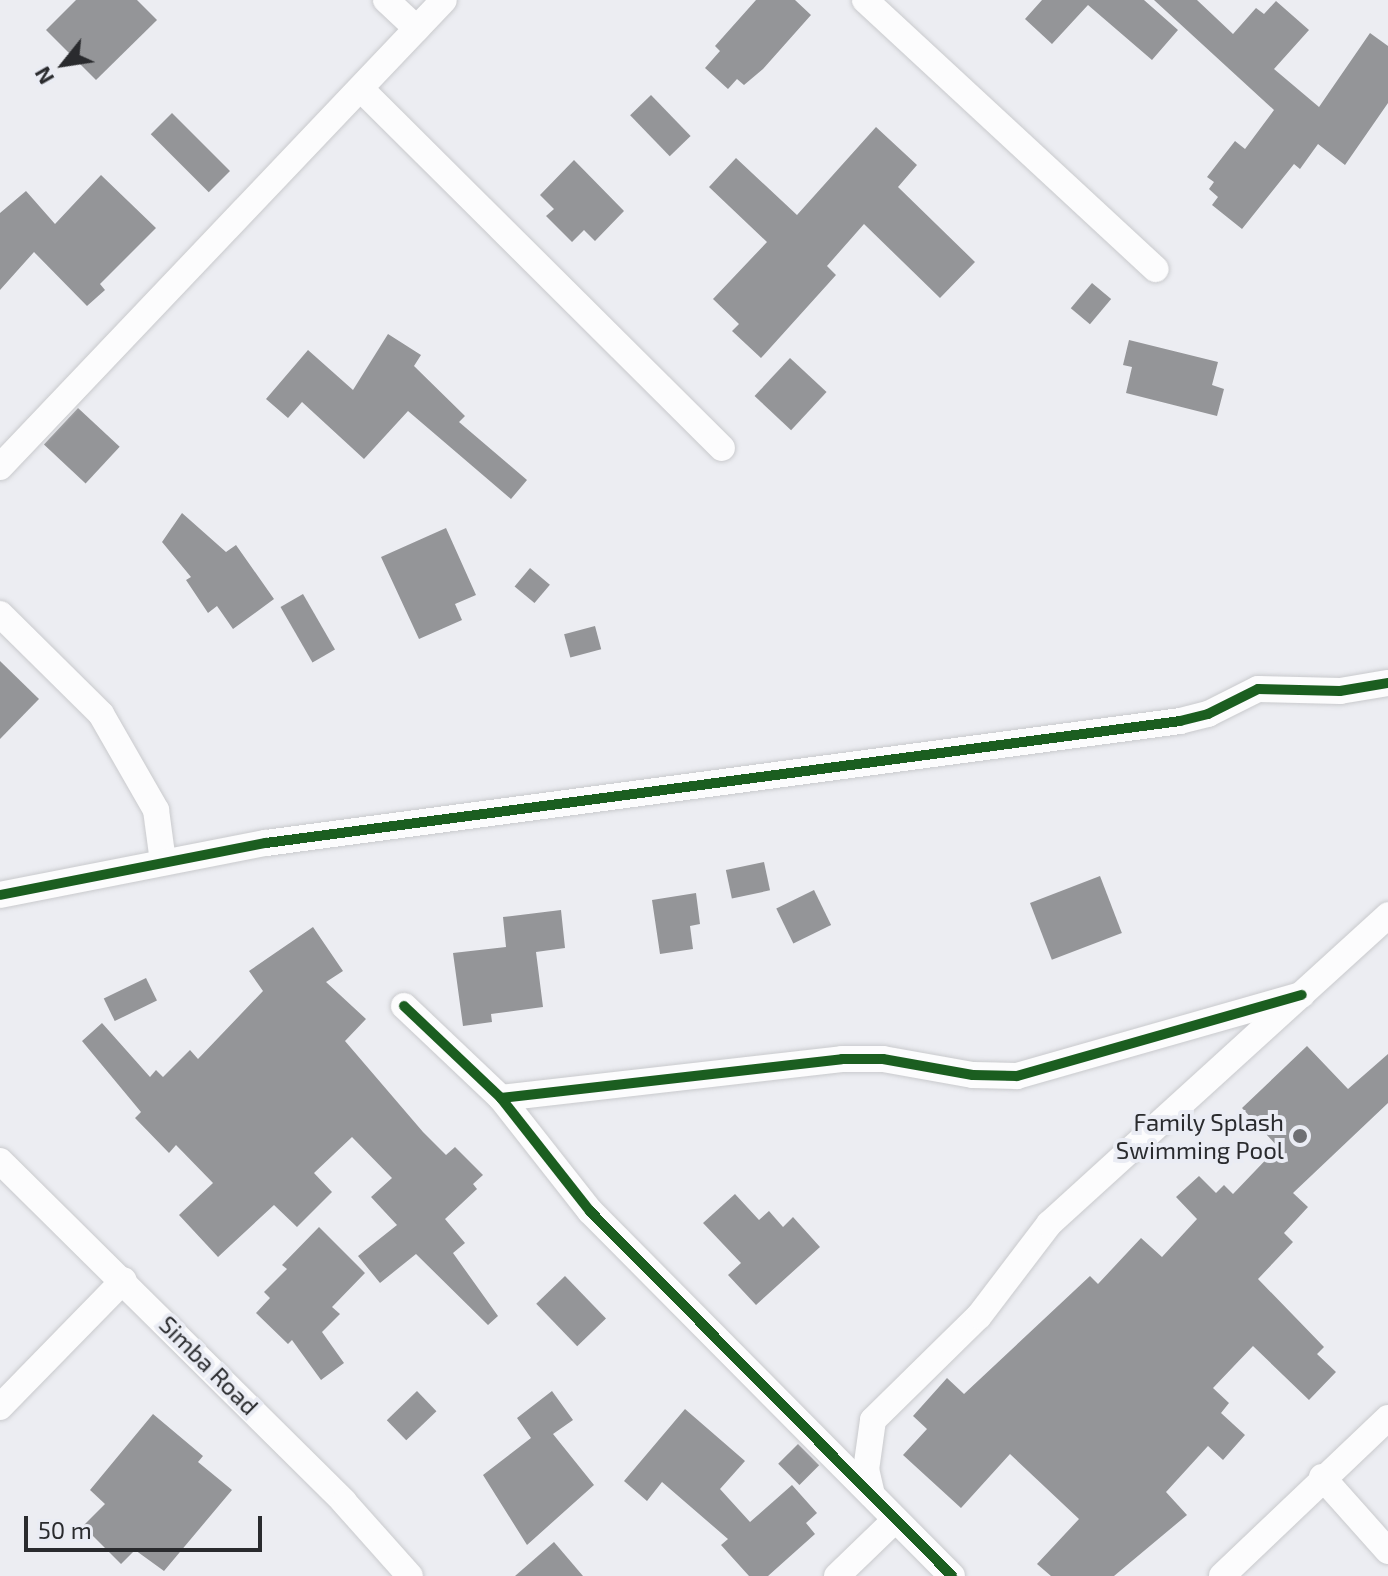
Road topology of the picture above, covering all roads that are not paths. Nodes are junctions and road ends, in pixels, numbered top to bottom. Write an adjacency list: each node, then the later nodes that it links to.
1 (386, 0): 4 (street)
2 (444, 0): 4 (street)
3 (865, 0): 6 (street)
4 (417, 29): 5 (street)
5 (361, 89): 7 (street); 8 (street)
6 (1155, 269)
7 (722, 448)
8 (0, 467)
9 (0, 614): 11 (street)
10 (1388, 683): 11 (street)
11 (163, 862): 12 (street)
12 (0, 895)
13 (1388, 915): 14 (street)
14 (1302, 995): 16 (street); 22 (street)
15 (404, 1006): 16 (street)
16 (501, 1098): 22 (street)
17 (0, 1161): 18 (street, Simba Road)
18 (124, 1280): 19 (street); 25 (street, Simba Road)
19 (0, 1407)
20 (1388, 1418): 21 (street)
21 (1322, 1477): 24 (street); 28 (street)
22 (872, 1495): 23 (street)
23 (895, 1520): 26 (street); 27 (street)
24 (1388, 1551)
25 (410, 1576)
26 (837, 1576)
27 (952, 1576)
28 (1222, 1576)

